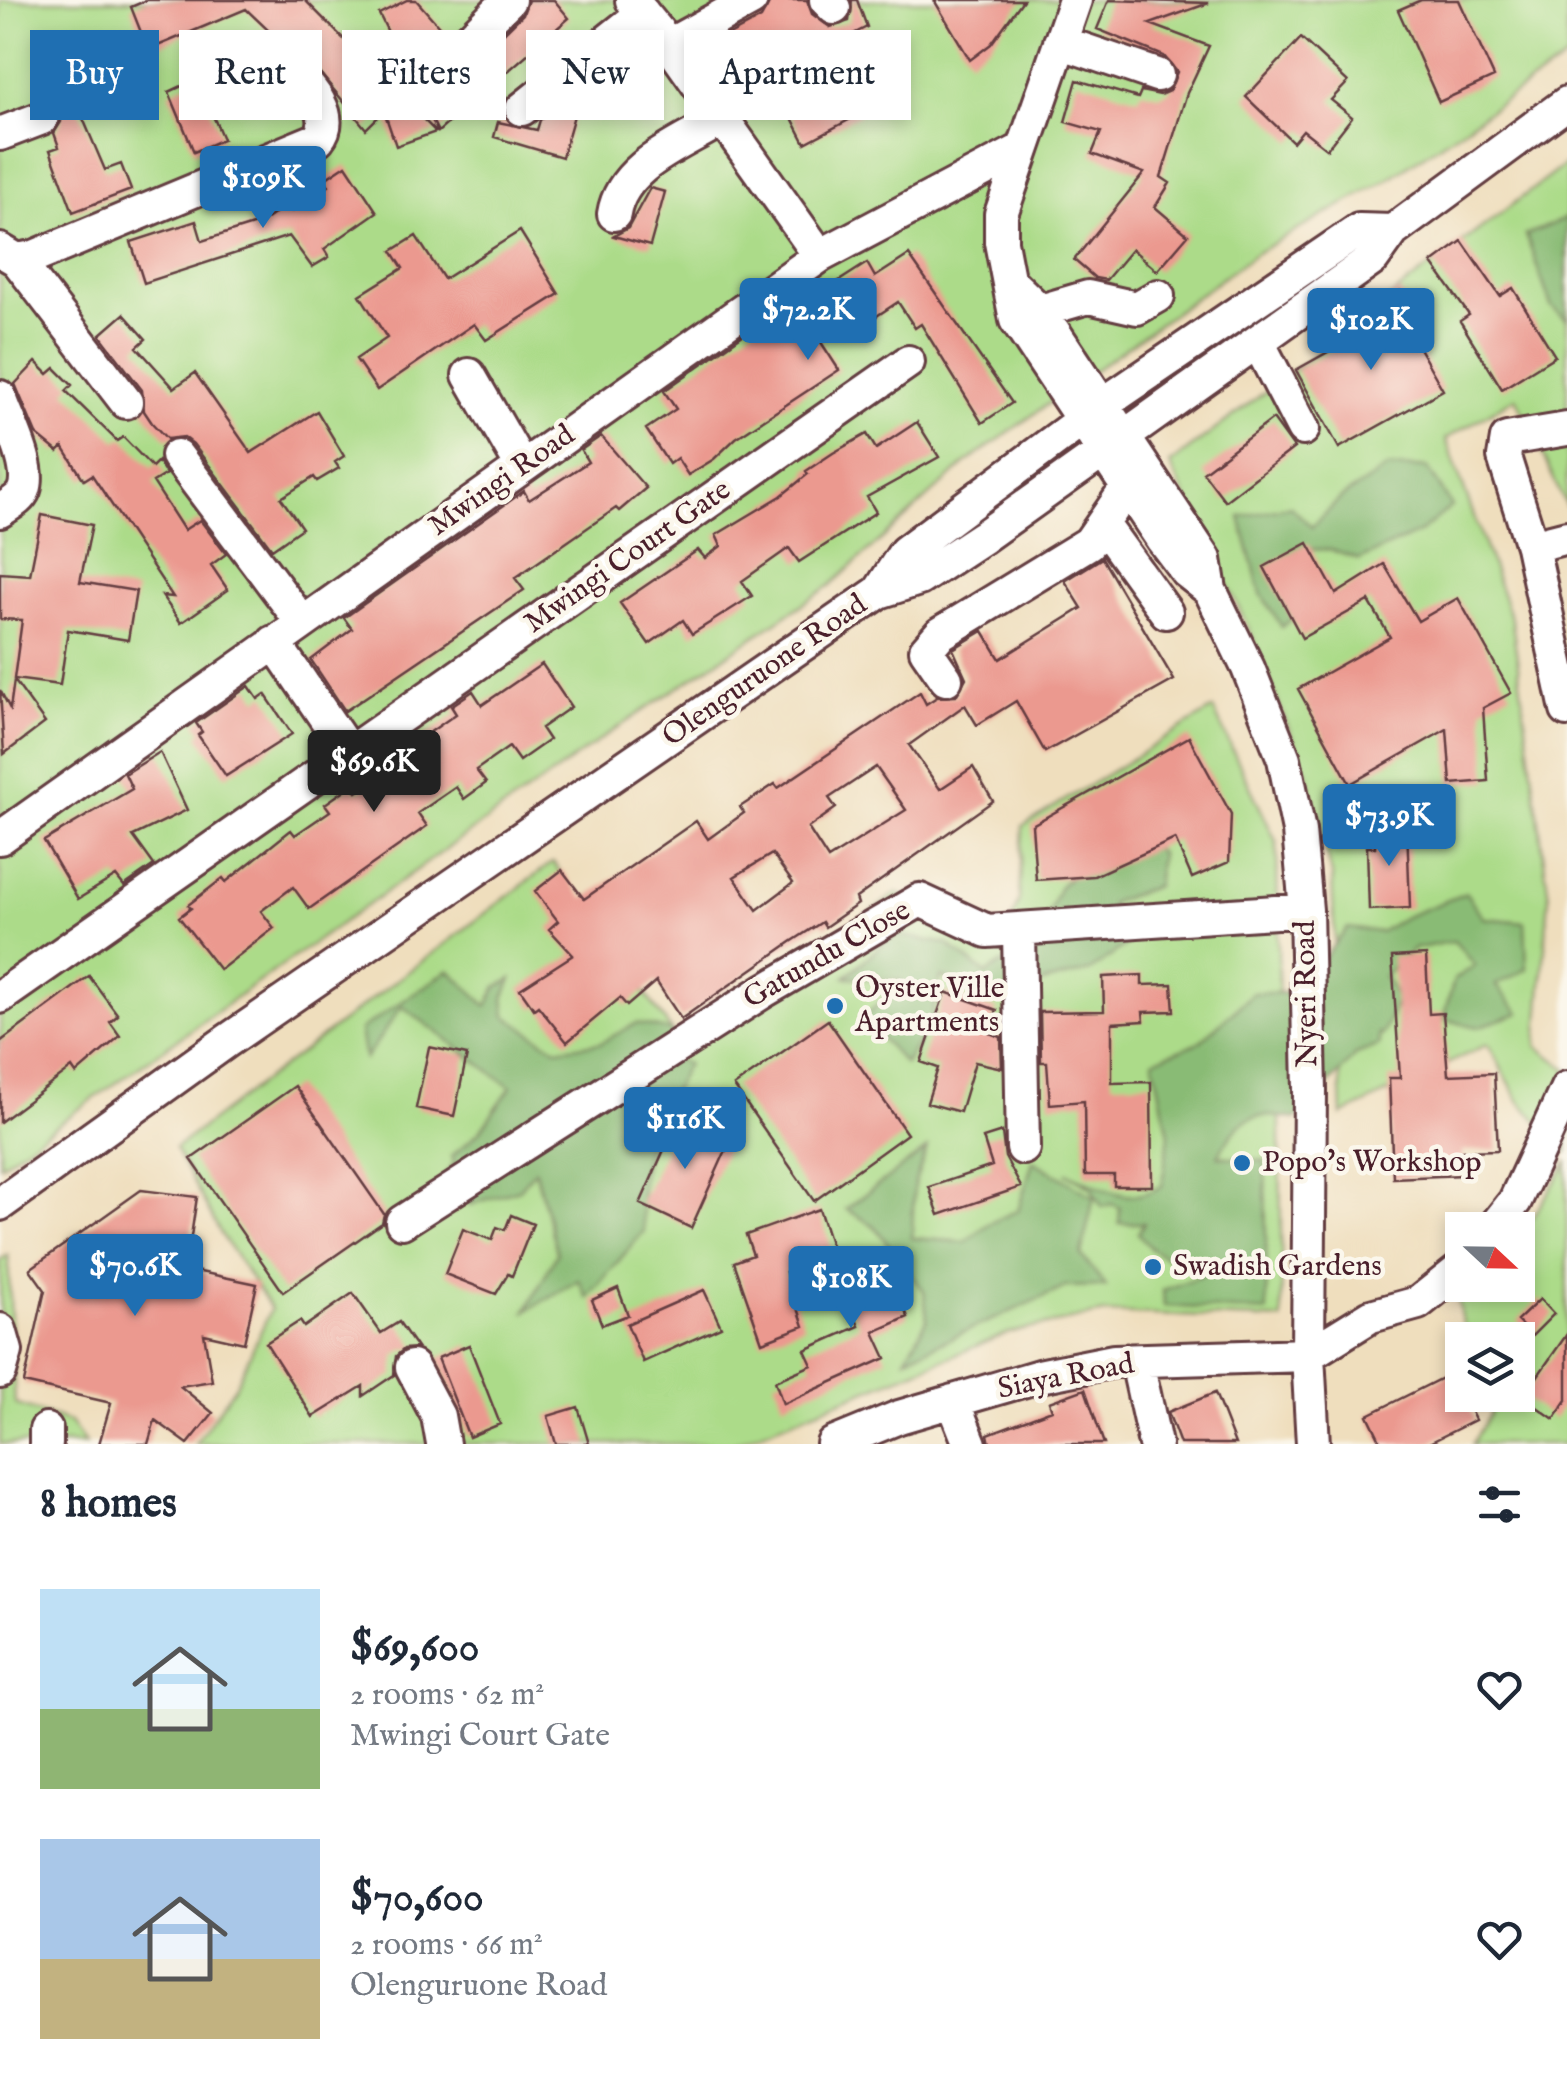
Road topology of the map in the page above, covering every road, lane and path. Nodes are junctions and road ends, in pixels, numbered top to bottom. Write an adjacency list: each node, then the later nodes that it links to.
1 (509, 0): 5 (street)
2 (751, 0): 7 (street)
3 (1074, 0): 6 (street, Nyeri Road)
4 (637, 7): 7 (street); 11 (street)
5 (479, 30)
6 (1060, 42): 9 (street); 16 (street, Nyeri Road)
7 (670, 45): 8 (street)
8 (684, 65)
9 (1156, 75)
10 (322, 107): 19 (street)
11 (522, 109)
12 (1564, 112): 18 (street, Olenguruone Road)
13 (37, 120): 15 (street)
14 (722, 120): 17 (street); 20 (street)
15 (0, 134)
16 (1022, 150): 20 (street, Mwingi Road); 21 (street, Nyeri Road)
17 (614, 214)
18 (1392, 231): 24 (street); 29 (street, Olenguruone Road)
19 (9, 255): 28 (street)
20 (820, 256): 34 (street, Mwingi Road)
21 (1010, 282): 23 (street, Nyeri Road); 29 (street, Nyeri Road)
22 (1158, 296): 23 (street)
23 (1040, 311): 29 (street, Nyeri Road)
24 (1258, 342): 30 (street); 32 (street)
25 (908, 362): 47 (street, Mwingi Court Gate)
26 (469, 375): 34 (street)
27 (0, 397): 36 (street)
28 (126, 402)
29 (1094, 412): 32 (street, Nyeri Road); 41 (street, Olenguruone Road)
30 (1303, 429)
31 (1567, 430): 39 (street)
32 (1114, 442): 35 (street, Nyeri Road); 40 (street, Nyeri Road); 41 (street)
33 (176, 456): 43 (street)
34 (522, 466): 43 (street, Mwingi Road)
35 (1127, 488): 37 (street); 40 (street, Nyeri Road)
36 (0, 511)
37 (1104, 526): 42 (street); 45 (street)
38 (1567, 536): 39 (street)
39 (1532, 546): 46 (street)
40 (1210, 590): 49 (street, Nyeri Road)
41 (879, 592): 54 (street, Olenguruone Road)
42 (1166, 612)
43 (302, 622): 44 (street, Mwingi Road)
44 (274, 642): 47 (street); 48 (street, Mwingi Road)
45 (946, 679)
46 (1567, 710)
47 (348, 752): 51 (street, Mwingi Court Gate)
48 (0, 838)
49 (1306, 910): 50 (street, Gatundu Close); 59 (street, Nyeri Road)
50 (1019, 932): 53 (street); 56 (street, Gatundu Close)
51 (0, 998)
52 (1567, 1088): 55 (street)
53 (1023, 1148)
54 (0, 1204)
55 (1506, 1212)
56 (402, 1222)
57 (1445, 1282): 59 (street)
58 (0, 1330): 62 (street)
59 (1308, 1355): 60 (street, Siaya Road); 68 (street, Nyeri Road)
60 (1137, 1362): 63 (street, Siaya Road); 67 (street)
61 (412, 1367): 64 (street)
62 (3, 1368)
63 (953, 1402): 65 (street, Siaya Road); 66 (street)
64 (443, 1444)
65 (833, 1444)
66 (970, 1444)
67 (1155, 1444)
68 (1313, 1444)

